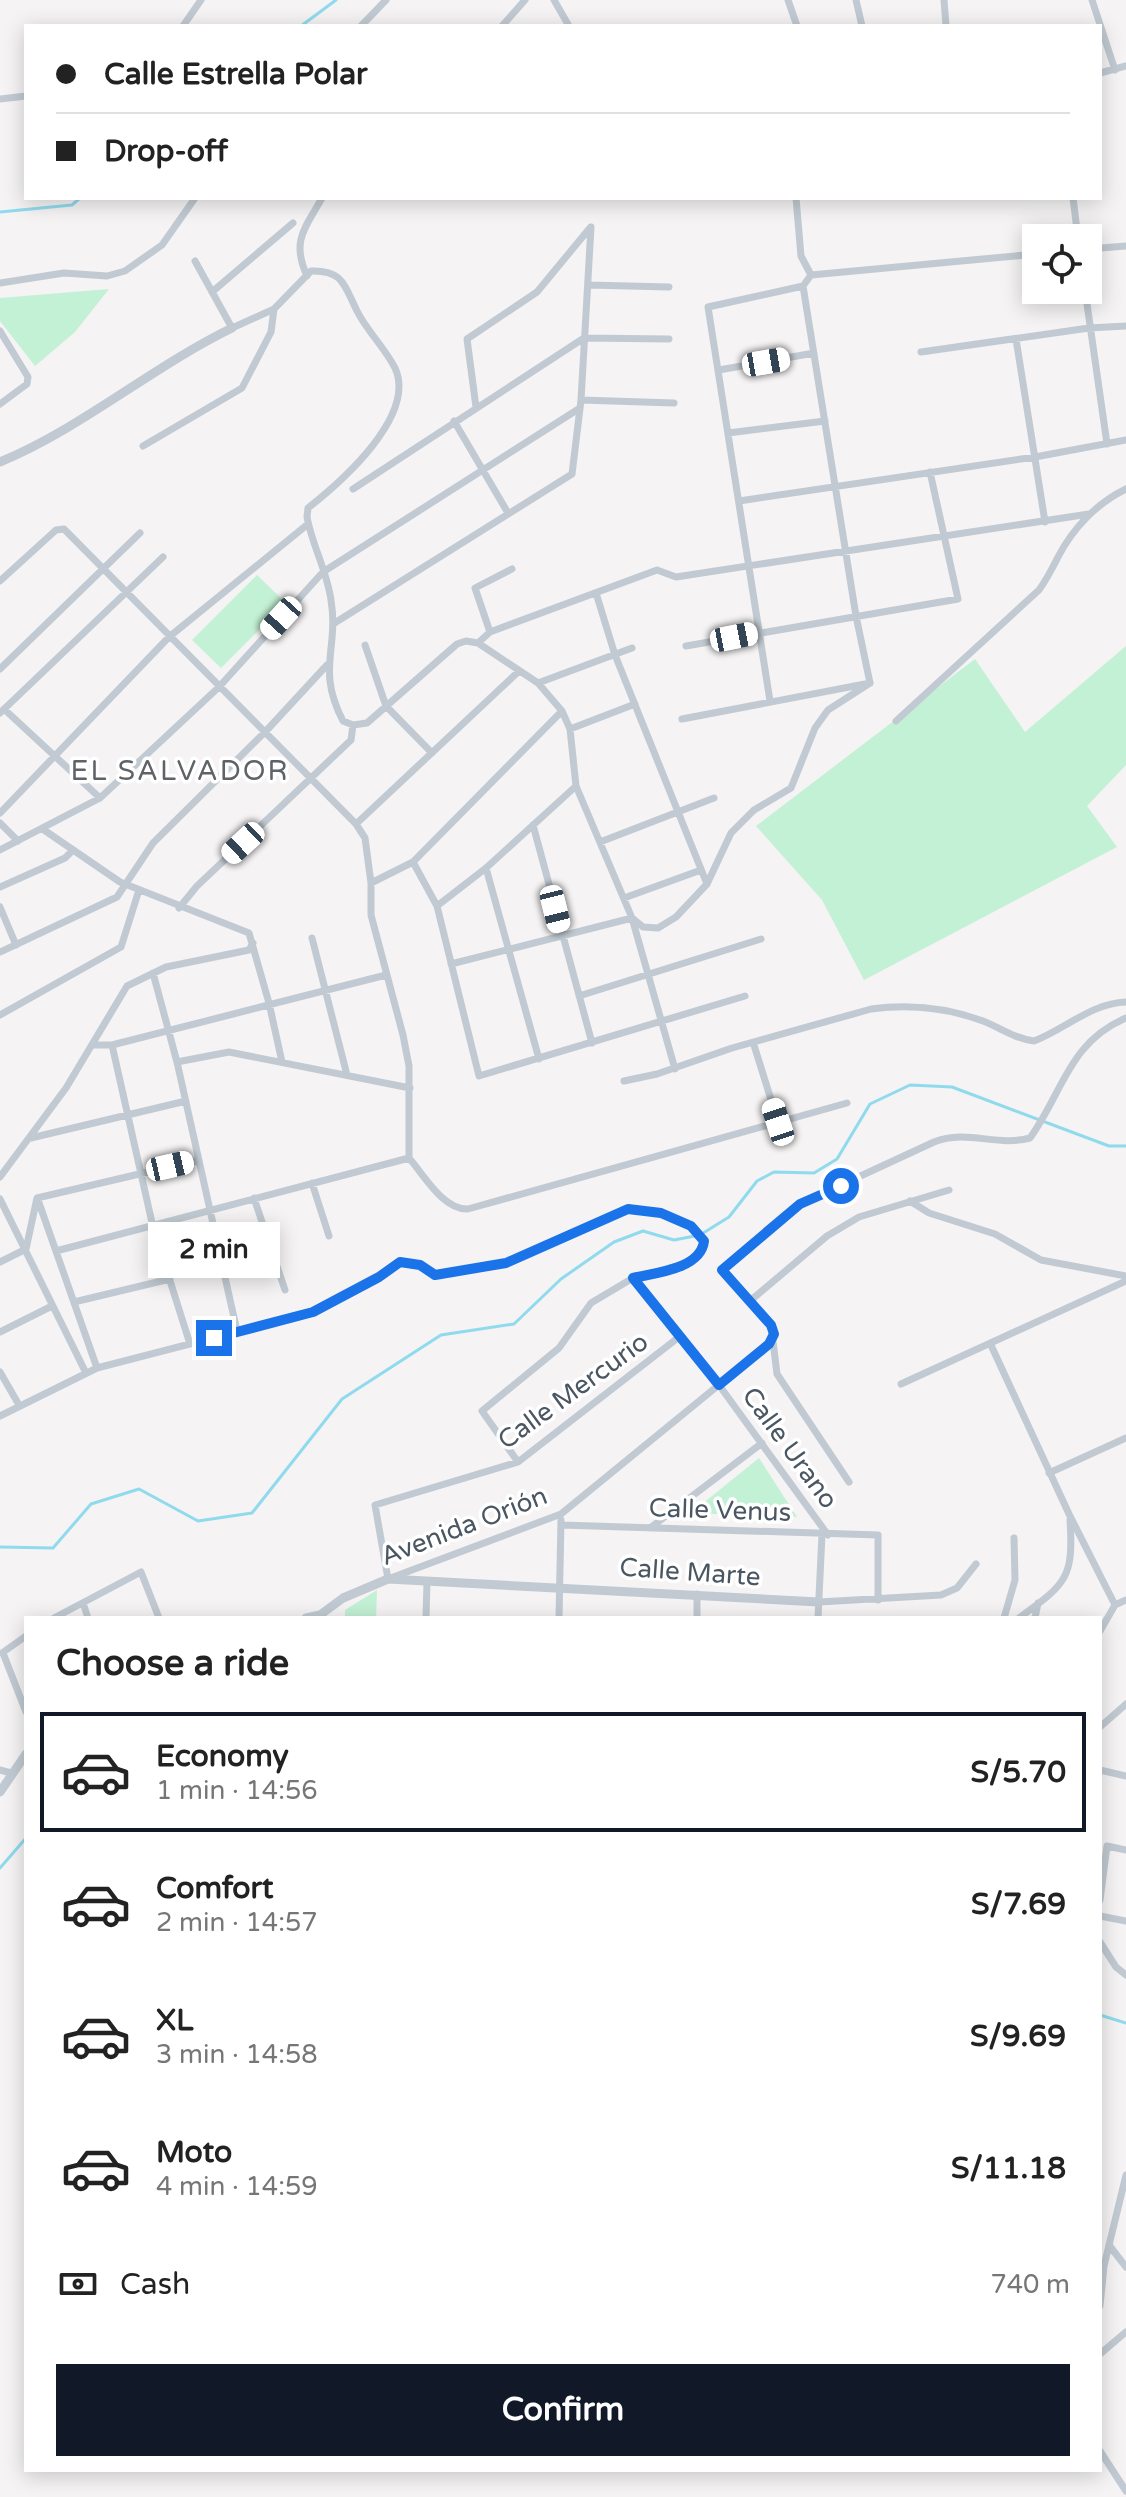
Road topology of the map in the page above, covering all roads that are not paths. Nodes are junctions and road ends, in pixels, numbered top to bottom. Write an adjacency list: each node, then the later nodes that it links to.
1 (201, 0): 9 (street)
2 (525, 0): 11 (street)
3 (554, 0): 12 (street)
4 (788, 0): 13 (street)
5 (856, 0): 14 (street)
6 (944, 0): 15 (street)
7 (1092, 0): 16 (street)
8 (387, 1): 10 (street)
9 (184, 24)
10 (363, 24)
11 (504, 24)
12 (568, 24)
13 (796, 24)
14 (862, 24)
15 (946, 24)
16 (1100, 24)
17 (1102, 30): 19 (street)
18 (1126, 66): 19 (street)
19 (1115, 70): 20 (street)
20 (1102, 73)
21 (24, 96): 22 (street)
22 (0, 99)
23 (194, 200): 35 (street)
24 (321, 200): 34 (street)
25 (796, 200): 33 (street)
26 (1073, 200): 28 (street)
27 (293, 223): 39 (street)
28 (1076, 224)
29 (1126, 246): 30 (street)
30 (1102, 248)
31 (1022, 255): 33 (street)
32 (195, 261): 39 (street)
33 (811, 275): 37 (street)
34 (307, 276): 41 (street); 73 (street)
35 (0, 283)
36 (588, 285): 38 (street); 46 (street); 55 (street)
37 (803, 286): 50 (street); 51 (street)
38 (669, 287)
39 (212, 292): 43 (street)
40 (1086, 304): 44 (street)
41 (274, 309): 43 (street); 61 (street)
42 (1126, 326): 44 (street)
43 (232, 328): 63 (street)
44 (1089, 328): 48 (street); 60 (street)
45 (1, 335): 53 (street)
46 (584, 338): 47 (street); 54 (street); 55 (street)
47 (669, 339)
48 (1016, 339): 49 (street); 62 (street)
49 (921, 352)
50 (814, 353): 51 (street); 57 (street)
51 (719, 370): 58 (street)
52 (674, 403): 54 (street)
53 (0, 404)
54 (580, 404): 64 (street); 70 (street)
55 (476, 407): 56 (street)
56 (454, 421): 64 (street); 67 (street)
57 (825, 421): 58 (street); 66 (street)
58 (728, 433): 69 (street)
59 (1126, 440): 60 (street)
60 (1107, 444): 62 (street)
61 (143, 446)
62 (1035, 457): 65 (street); 72 (street)
63 (0, 462)
64 (483, 470): 70 (street); 81 (street)
65 (930, 472): 66 (street); 75 (street)
66 (835, 487): 69 (street); 76 (street)
67 (353, 489)
68 (1126, 489): 71 (street)
69 (739, 501): 78 (street)
70 (508, 513): 86 (street)
71 (1089, 514): 72 (street); 107 (street)
72 (1045, 522): 75 (street)
73 (308, 524): 81 (street); 89 (street)
74 (140, 533): 79 (street)
75 (944, 537): 76 (street); 85 (street)
76 (845, 551): 78 (street); 85 (street)
77 (163, 557): 83 (street)
78 (748, 565): 84 (street); 88 (street)
79 (103, 569): 82 (street); 83 (street); 96 (street)
80 (512, 569): 87 (street)
81 (323, 572): 86 (street); 100 (street)
82 (0, 581)
83 (126, 593): 89 (street); 104 (street)
84 (596, 593): 87 (street); 94 (street)
85 (856, 616): 88 (street); 99 (street)
86 (333, 624): 95 (street)
87 (490, 632): 90 (street)
88 (759, 632): 92 (street); 101 (street)
89 (169, 637): 100 (street); 112 (street)
90 (478, 643): 97 (street); 103 (street)
91 (365, 645): 103 (street)
92 (686, 646)
93 (632, 648): 94 (street)
94 (615, 655): 98 (street); 102 (street)
95 (327, 665): 108 (street); 110 (street)
96 (0, 669)
97 (518, 672): 98 (street); 111 (street)
98 (538, 683): 105 (street)
99 (870, 683): 101 (street); 131 (street)
100 (219, 687): 110 (street); 115 (street)
101 (770, 701): 106 (street)
102 (635, 704): 109 (street); 117 (street)
103 (386, 706): 108 (street); 111 (street)
104 (2, 711): 112 (street)
105 (562, 711): 109 (street); 127 (street)
106 (682, 719)
107 (896, 721)
108 (353, 725): 113 (street)
109 (570, 729): 114 (street)
110 (266, 731): 113 (street); 132 (street)
111 (432, 753): 120 (street)
112 (55, 756): 115 (street); 118 (street)
113 (311, 779): 120 (street); 138 (street)
114 (576, 786): 121 (street); 124 (street)
115 (100, 798): 122 (street)
116 (714, 798): 117 (street)
117 (678, 811): 124 (street); 129 (street)
118 (0, 813)
119 (0, 823): 123 (street)
120 (356, 824): 130 (street)
121 (533, 825): 128 (street); 140 (street)
122 (44, 830): 123 (street); 126 (street)
123 (18, 841): 125 (street)
124 (600, 842): 135 (street)
125 (0, 850)
126 (73, 850): 132 (street); 133 (street)
127 (413, 862): 130 (street); 136 (street)
128 (486, 868): 136 (street); 145 (street)
129 (701, 870): 131 (street); 135 (street)
130 (371, 883): 149 (street)
131 (707, 884): 139 (street)
132 (127, 885): 134 (street); 144 (street)
133 (0, 887)
134 (139, 890): 138 (street); 156 (street)
135 (624, 898): 139 (street)
136 (437, 906): 147 (street)
137 (0, 907): 144 (street)
138 (179, 908): 143 (street)
139 (632, 918): 140 (street); 150 (street)
140 (562, 937): 145 (street); 152 (street)
141 (312, 938): 151 (street)
142 (761, 939): 150 (street)
143 (253, 943): 148 (street); 155 (street)
144 (16, 945): 146 (street)
145 (507, 951): 147 (street); 164 (street)
146 (0, 952)
147 (451, 964): 164 (street)
148 (153, 973): 159 (street); 162 (street)
149 (386, 975): 151 (street); 170 (street)
150 (649, 975): 152 (street); 158 (street)
151 (327, 989): 155 (street); 168 (street)
152 (579, 996): 161 (street)
153 (745, 996): 158 (street)
154 (1126, 1002): 160 (street)
155 (269, 1003): 159 (street); 166 (street)
156 (0, 1015)
157 (1126, 1018): 196 (street)
158 (660, 1023): 161 (street); 167 (street)
159 (168, 1031): 163 (street); 165 (street)
160 (753, 1042): 167 (street); 174 (street)
161 (592, 1043): 164 (street)
162 (92, 1045): 163 (street); 175 (street)
163 (112, 1045): 173 (street)
164 (539, 1059)
165 (177, 1062): 166 (street); 171 (street)
166 (282, 1062): 168 (street)
167 (675, 1069): 169 (street)
168 (347, 1075): 170 (street)
169 (624, 1081)
170 (410, 1088): 176 (street)
171 (186, 1101): 173 (street); 177 (street)
172 (847, 1103): 174 (street)
173 (128, 1116): 175 (street); 178 (street)
174 (778, 1122): 176 (street)
175 (31, 1138): 179 (street)
176 (409, 1158): 180 (street)
177 (199, 1160): 178 (street); 186 (street)
178 (141, 1173): 182 (street); 187 (street)
179 (0, 1177)
180 (312, 1183): 183 (street); 188 (street)
181 (949, 1190): 185 (street)
182 (37, 1198): 189 (street); 190 (street)
183 (254, 1198): 186 (street); 195 (street)
184 (0, 1199): 189 (street)
185 (910, 1201): 194 (street); 196 (street)
186 (211, 1210): 187 (street); 199 (street)
187 (153, 1227): 190 (street); 193 (street)
188 (329, 1236)
189 (26, 1249): 191 (street); 198 (street)
190 (56, 1251): 197 (street)
191 (0, 1262)
192 (633, 1278): 199 (street); 202 (street, Calle Urano); 214 (street)
193 (170, 1279): 197 (street); 204 (street)
194 (1126, 1279): 203 (street)
195 (285, 1290)
196 (750, 1301): 201 (street)
197 (74, 1302): 205 (street)
198 (52, 1306): 200 (street); 207 (street)
199 (237, 1331): 204 (street)
200 (0, 1332)
201 (774, 1334): 209 (street, Avenida Orión); 216 (street)
202 (679, 1337): 209 (street, Calle Urano); 214 (street, Calle Mercurio)
203 (990, 1343): 208 (street); 215 (street)
204 (190, 1344): 205 (street)
205 (97, 1368): 207 (street)
206 (0, 1372): 210 (street)
207 (86, 1373): 210 (street)
208 (901, 1384)
209 (719, 1385): 213 (street, Calle Urano); 217 (street, Avenida Orión)
210 (19, 1405): 211 (street)
211 (0, 1416)
212 (1126, 1438): 215 (street)
213 (762, 1443): 220 (street); 221 (street, Calle Urano)
214 (518, 1462): 224 (street, Calle Mercurio)
215 (1049, 1473): 218 (street)
216 (849, 1482)
217 (561, 1514): 219 (street); 224 (street, Avenida Orión)
218 (1069, 1514): 232 (street); 233 (street)
219 (561, 1525): 220 (street, Calle Venus); 226 (street)
220 (650, 1528): 221 (street, Calle Venus)
221 (825, 1534): 228 (street, Calle Venus); 230 (street, Calle Urano)
222 (1014, 1538): 242 (street)
223 (976, 1564): 228 (street, Calle Marte)
224 (388, 1579): 225 (street, Calle Marte); 234 (street, Avenida Orión)
225 (427, 1581): 226 (street, Calle Marte); 238 (street)
226 (560, 1586): 227 (street, Calle Marte); 239 (street)
227 (697, 1594): 230 (street, Calle Marte); 240 (street)
228 (878, 1600): 230 (street, Calle Marte)
229 (1126, 1600): 233 (street)
230 (819, 1602): 241 (street, Calle Urano)
231 (83, 1603): 235 (street); 236 (street); 237 (street)
232 (1038, 1603): 243 (street); 244 (street)
233 (1115, 1605): 245 (street)
234 (329, 1613)
235 (58, 1616)
236 (87, 1616)
237 (158, 1616)
238 (426, 1616)
239 (559, 1616)
240 (697, 1616)
241 (818, 1616)
242 (1005, 1616)
243 (1022, 1616)
244 (1035, 1616)
245 (1102, 1628)
246 (24, 1637): 247 (street)
247 (1, 1654): 249 (street)
248 (1126, 1704): 250 (street)
249 (24, 1707)
250 (1102, 1725)
251 (24, 1756): 253 (street)
252 (1102, 1770): 254 (street)
253 (5, 1772): 255 (street)
254 (1126, 1776)
255 (0, 1792)
256 (1126, 1850): 257 (street)
257 (1102, 1885)
258 (1102, 1916): 259 (street)
259 (1126, 1921)
260 (1102, 1945): 261 (street)
261 (1126, 1975)
262 (1126, 2175): 263 (street)
263 (1109, 2245): 264 (street); 265 (street)
264 (1126, 2267)
265 (1102, 2292)
266 (1126, 2332): 267 (street)
267 (1102, 2352)
268 (1102, 2454): 269 (street)
269 (1126, 2491)

